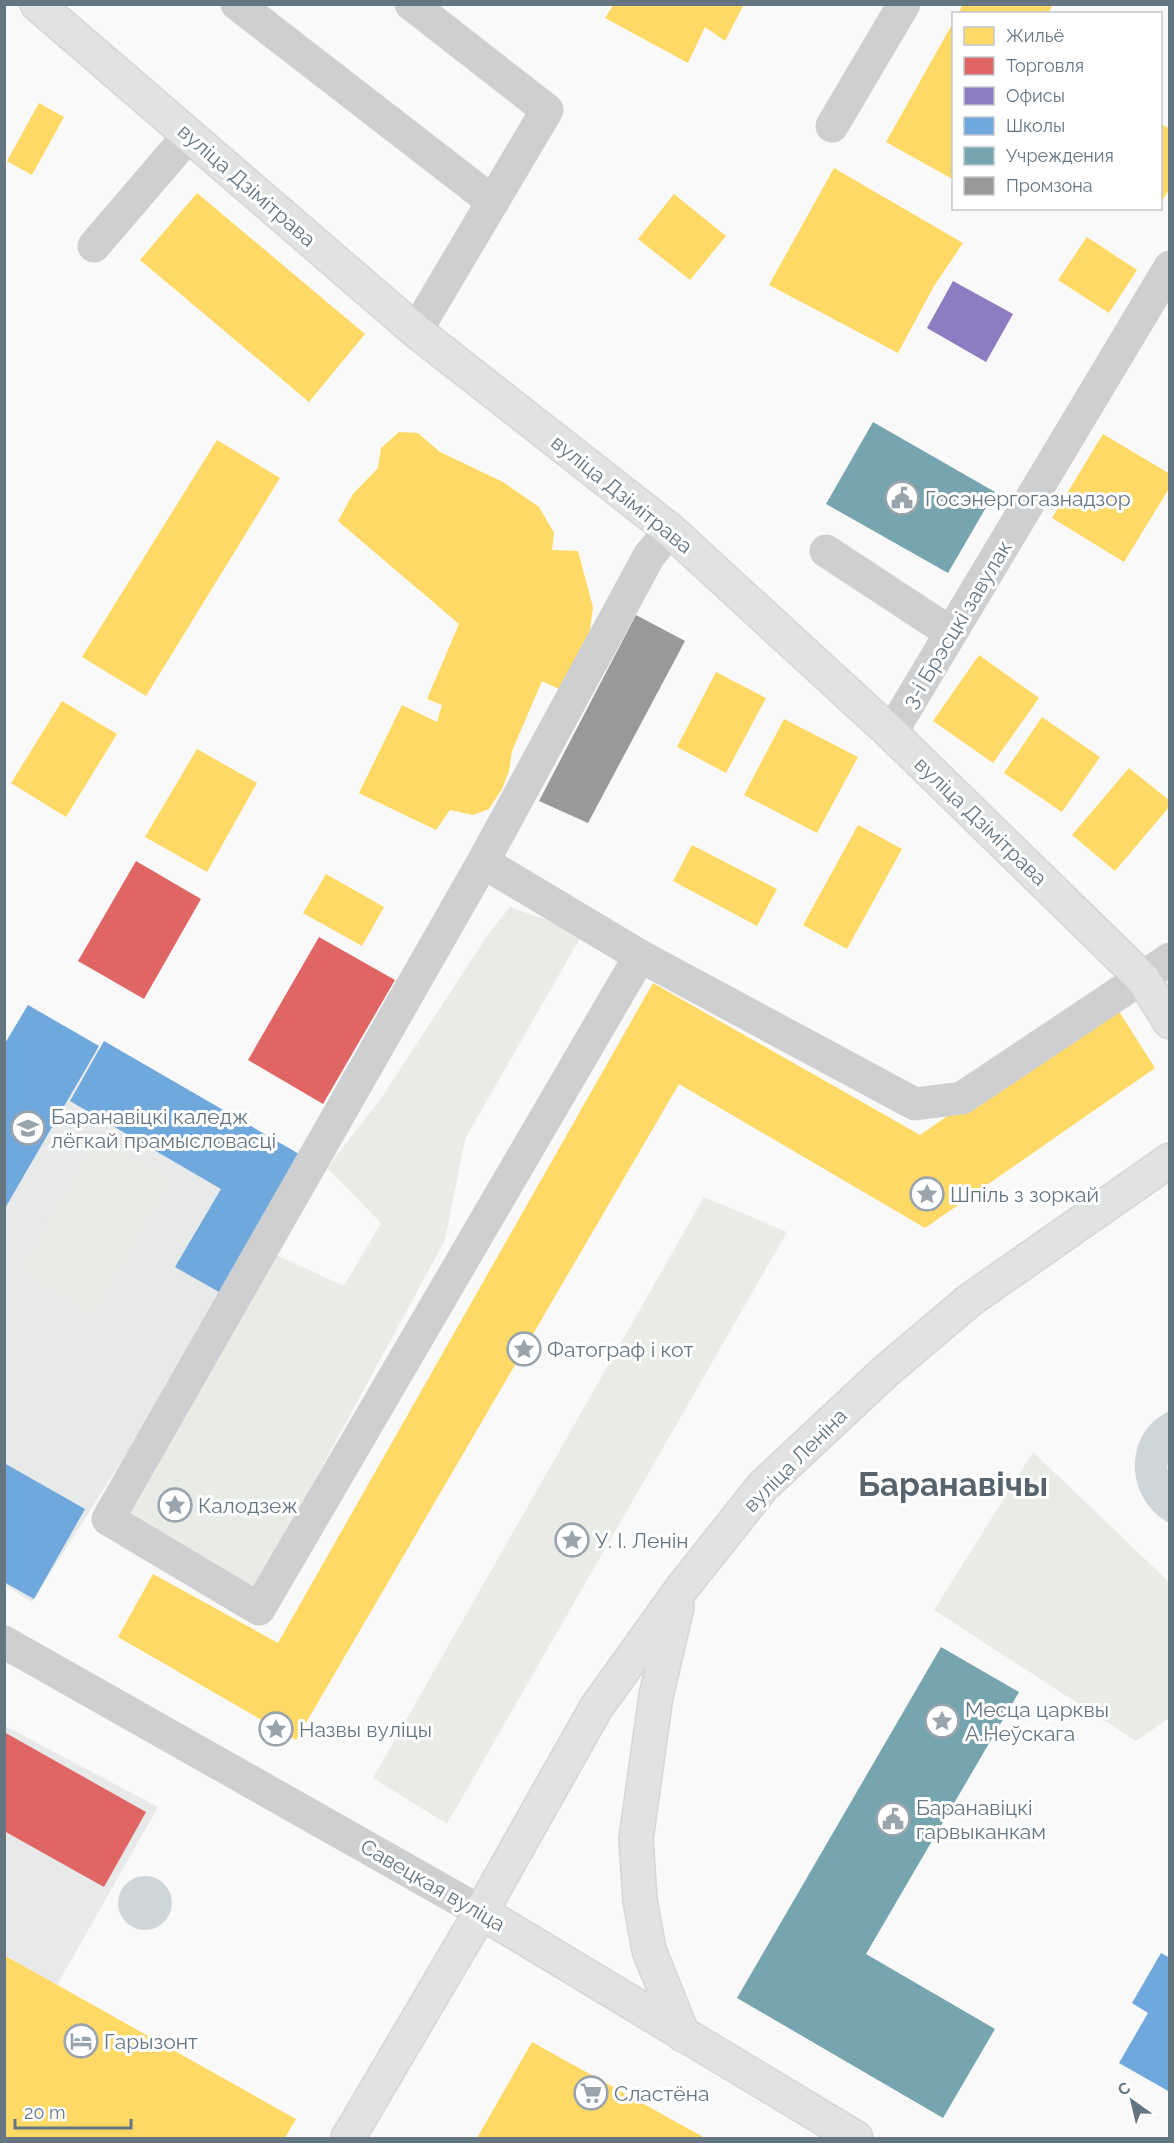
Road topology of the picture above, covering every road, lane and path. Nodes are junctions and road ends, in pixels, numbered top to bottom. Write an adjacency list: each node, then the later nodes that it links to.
1 (37, 4): 6 (main road, вуліца Дзімітрава)
2 (237, 4): 7 (street)
3 (411, 4): 7 (street)
4 (904, 4): 5 (street)
5 (832, 126)
6 (189, 135): 8 (street); 10 (main road, вуліца Дзімітрава)
7 (493, 202): 10 (street)
8 (94, 246)
9 (1170, 267): 13 (street, 3-і Брэсцкі завулак)
10 (416, 330): 11 (main road, вуліца Дзімітрава)
11 (670, 530): 14 (main road, вуліца Дзімітрава); 15 (street)
12 (826, 551): 13 (street)
13 (951, 633): 14 (street, 3-і Брэсцкі завулак)
14 (891, 733): 18 (main road, вуліца Дзімітрава)
15 (483, 862): 16 (street); 16 (street)
16 (640, 956): 18 (street)
17 (1170, 959): 18 (street)
18 (1143, 979): 19 (main road, вуліца Дзімітрава)
19 (1170, 1022)
20 (1170, 1160): 21 (main road, вуліца Леніна)
21 (682, 1588): 23 (main road, вуліца Леніна); 24 (main road)
22 (4, 1642): 23 (street, Савецкая вуліца)
23 (481, 1912): 24 (main road, Савецкая вуліца); 25 (main road, вуліца Леніна)
24 (683, 2035): 26 (main road, Савецкая вуліца)
25 (348, 2139)
26 (856, 2139)

